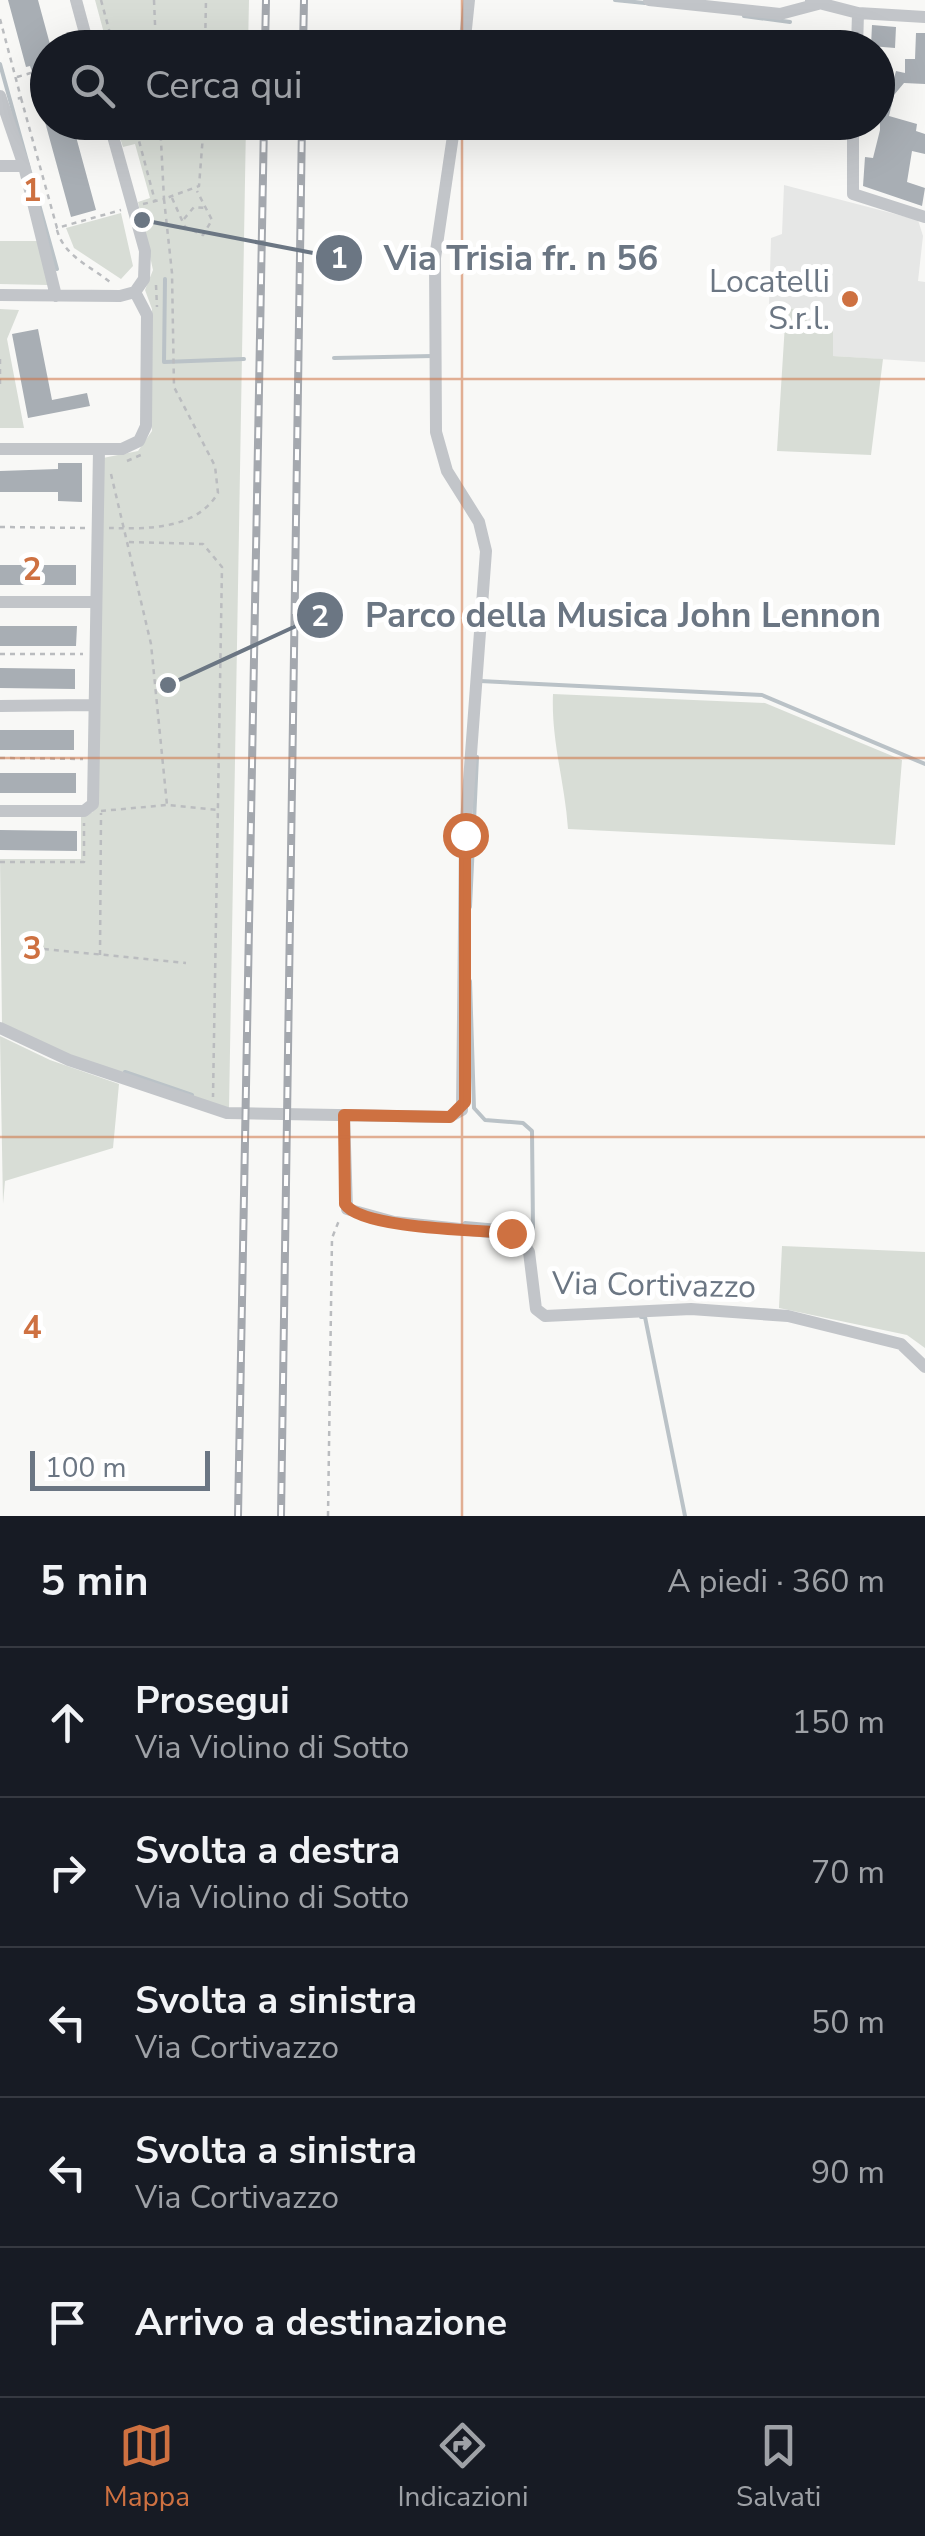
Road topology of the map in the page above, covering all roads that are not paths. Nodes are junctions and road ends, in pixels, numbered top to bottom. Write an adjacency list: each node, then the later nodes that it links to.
1 (76, 0): 7 (street)
2 (470, 0): 8 (street)
3 (649, 0): 4 (street)
4 (813, 2): 5 (street)
5 (858, 13): 6 (street); 9 (street)
6 (925, 17)
7 (84, 30)
8 (466, 30)
9 (858, 30)
10 (1, 99): 15 (street)
11 (114, 140): 17 (street)
12 (451, 140): 28 (street)
13 (854, 140): 16 (street)
14 (0, 166): 15 (street)
15 (24, 166): 19 (street)
16 (925, 217)
17 (131, 293): 19 (street); 21 (street)
18 (0, 296): 19 (street)
19 (56, 296)
20 (0, 449): 21 (street)
21 (103, 456): 23 (street)
22 (0, 602): 23 (street)
23 (96, 602): 24 (street)
24 (92, 705): 25 (street); 26 (street)
25 (0, 706)
26 (0, 811)
27 (0, 1028): 28 (street)
28 (344, 1115): 29 (street, Via Cortivazzo)
29 (925, 1367)

